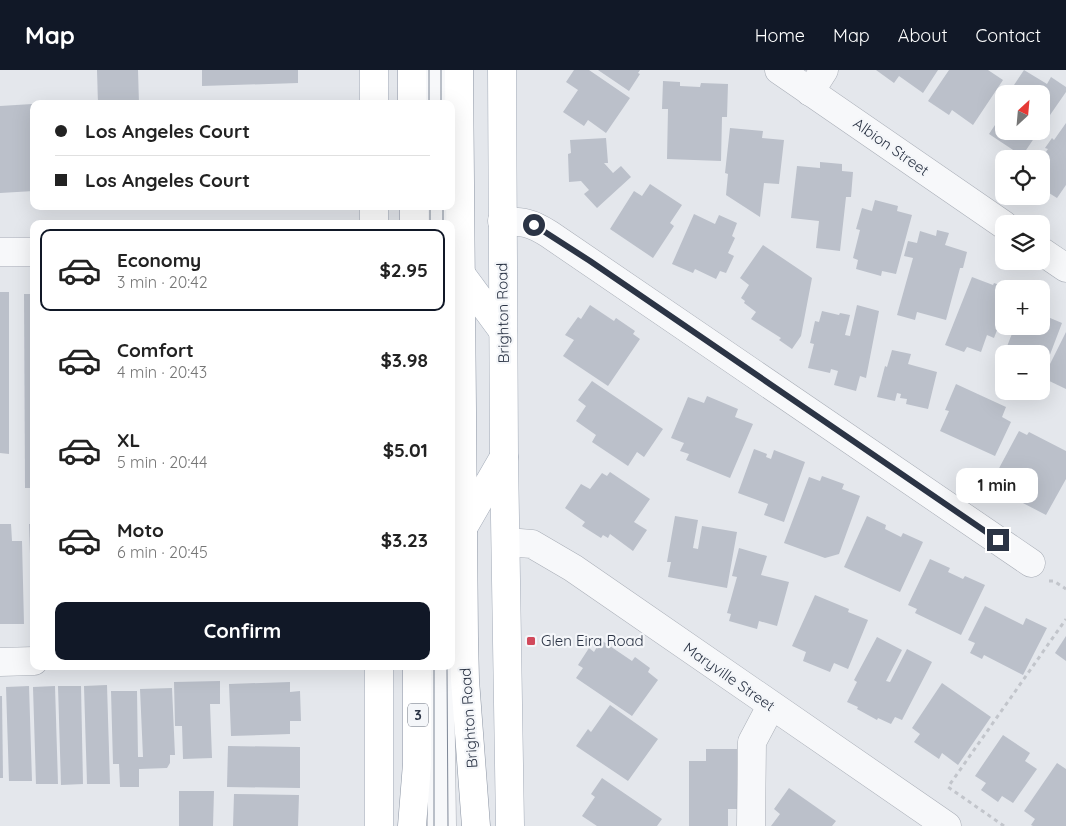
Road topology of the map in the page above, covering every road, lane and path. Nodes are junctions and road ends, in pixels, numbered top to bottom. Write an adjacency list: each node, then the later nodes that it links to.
1 (412, 70): 7 (main road)
2 (436, 70): 8 (street)
3 (459, 70): 9 (main road, Brighton Road)
4 (502, 70): 11 (main road, Brighton Road)
5 (779, 70): 6 (street, Albion Street)
6 (817, 81): 10 (street, Albion Street)
7 (412, 100)
8 (436, 100)
9 (456, 134): 16 (main road, Brighton Road)
10 (995, 218)
11 (502, 221): 17 (main road, Brighton Road); 21 (street)
12 (0, 252): 13 (street)
13 (30, 252)
14 (1050, 257): 15 (street)
15 (1066, 268)
16 (456, 274): 17 (main road); 19 (main road, Brighton Road)
17 (503, 331): 18 (main road, Brighton Road)
18 (504, 457): 19 (main road); 20 (main road, Brighton Road)
19 (463, 528): 32 (main road, Brighton Road)
20 (506, 542): 28 (street, Maryville Street); 33 (main road, Brighton Road)
21 (1031, 563)
22 (1066, 619): 36 (path)
23 (30, 661): 24 (street)
24 (0, 662)
25 (378, 670): 29 (main road)
26 (417, 670): 30 (main road, 3)
27 (440, 670): 31 (street)
28 (771, 706): 34 (street); 35 (street, Maryville Street)
29 (378, 826)
30 (412, 826)
31 (442, 826)
32 (476, 826)
33 (510, 826)
34 (751, 826)
35 (947, 826)
36 (1004, 826)

